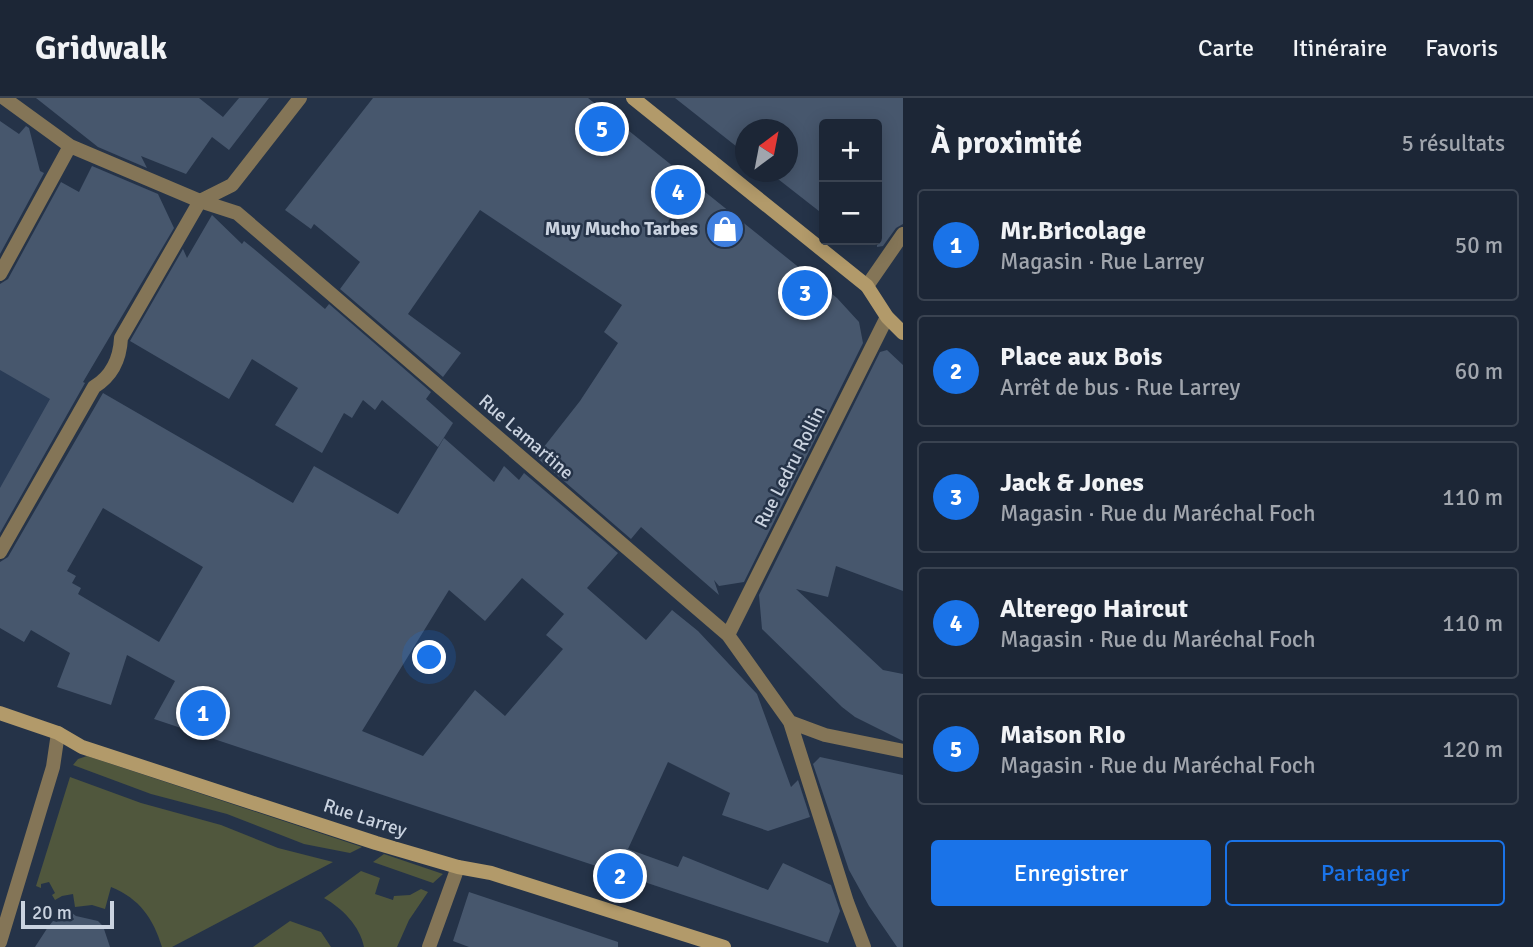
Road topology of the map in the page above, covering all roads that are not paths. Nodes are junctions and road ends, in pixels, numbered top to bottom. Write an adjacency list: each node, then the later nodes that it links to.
1 (4, 98): 4 (street, Rue Lamartine)
2 (300, 98): 5 (street)
3 (633, 98): 8 (street)
4 (70, 146): 5 (street, Rue Lamartine); 7 (street)
5 (200, 201): 11 (street); 12 (street, Rue Lamartine)
6 (903, 234): 8 (street)
7 (0, 274)
8 (867, 286): 9 (street)
9 (887, 317): 10 (street); 12 (street, Rue Ledru Rollin)
10 (903, 333)
11 (0, 552)
12 (728, 635): 14 (street, Rue Lamartine)
13 (0, 713): 15 (street, Rue Larrey)
14 (790, 722): 16 (street); 21 (street, Rue Lamartine)
15 (58, 733): 17 (street, Rue Larrey); 18 (street)
16 (903, 751)
17 (458, 867): 19 (street); 20 (street, Rue Larrey)
18 (0, 942)
19 (429, 947)
20 (724, 947)
21 (864, 947)

